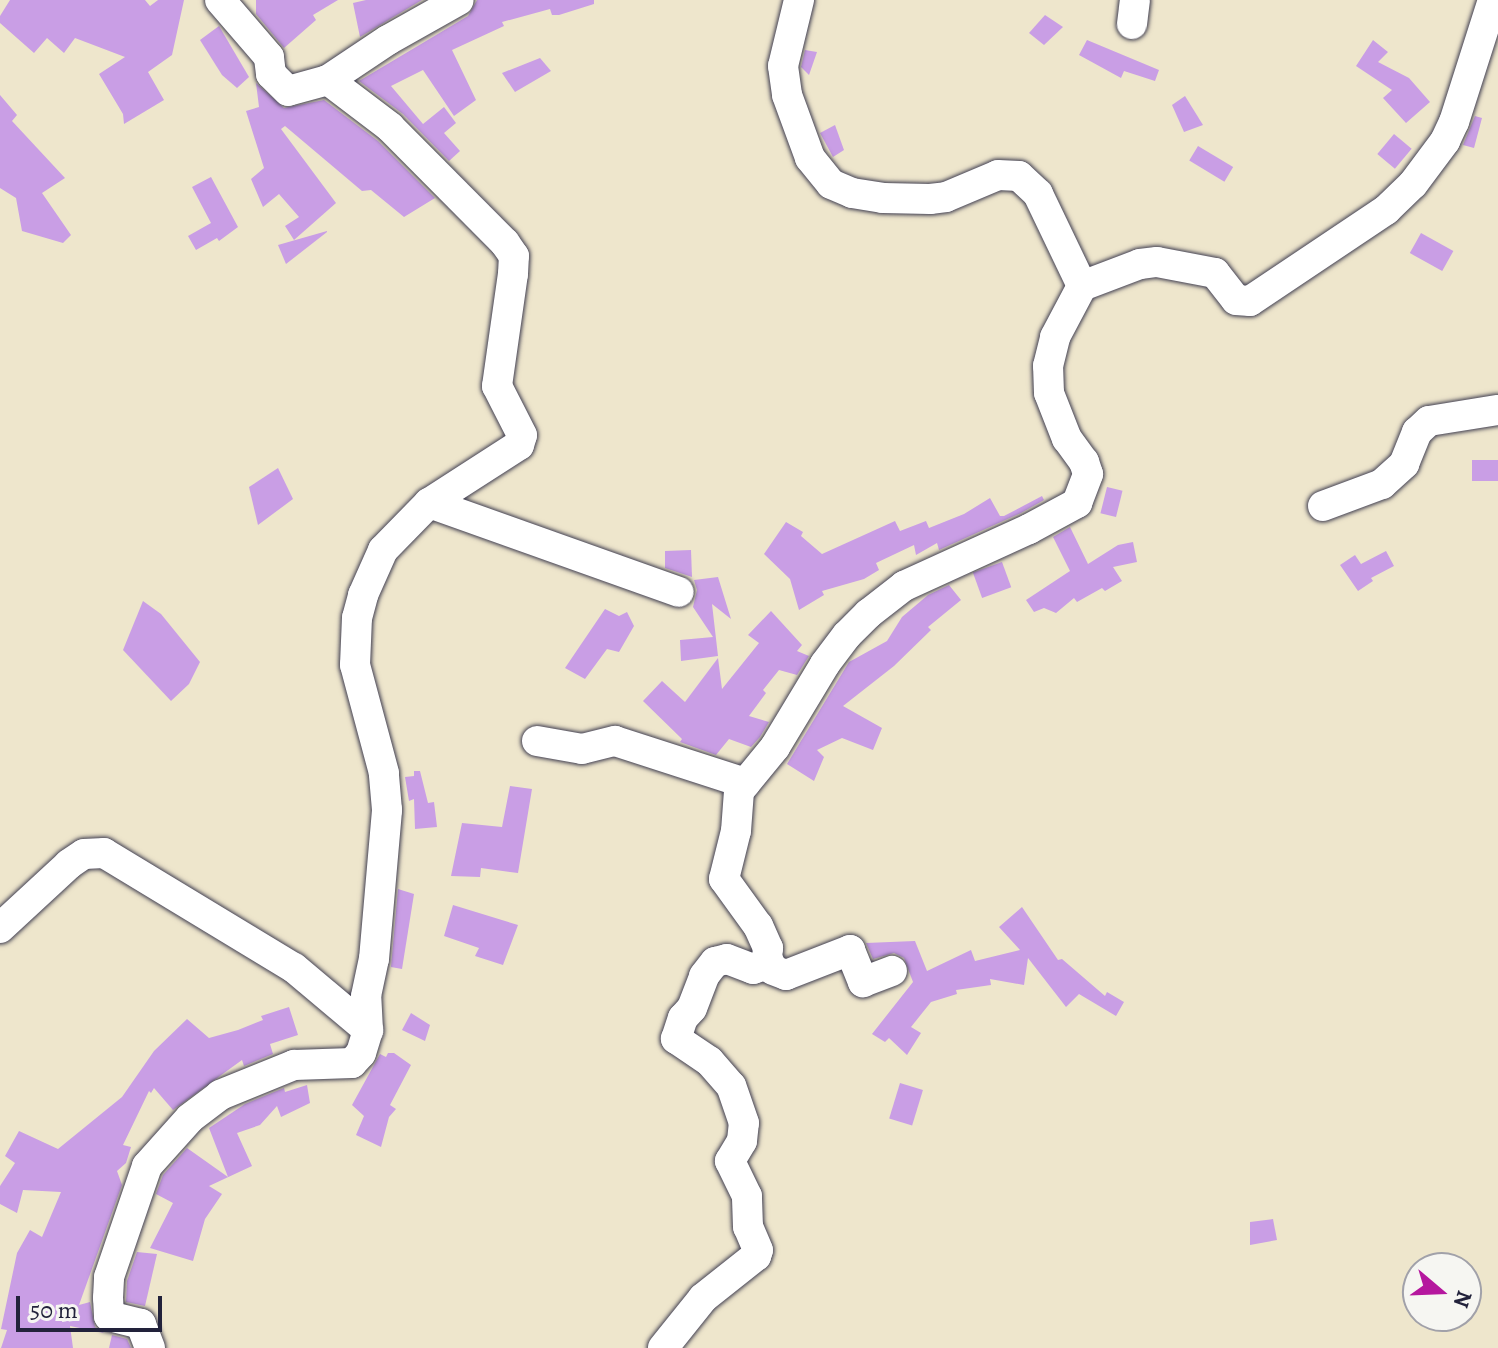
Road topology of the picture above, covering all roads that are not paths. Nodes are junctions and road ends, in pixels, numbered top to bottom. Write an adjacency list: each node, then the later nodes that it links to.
1 (220, 0): 5 (street)
2 (459, 0): 5 (street)
3 (799, 0): 6 (street)
4 (1493, 0): 6 (street)
5 (328, 80): 8 (street)
6 (1082, 286): 12 (street)
7 (1498, 410): 9 (street)
8 (429, 503): 10 (street); 16 (street)
9 (1323, 506)
10 (679, 592)
11 (537, 741): 12 (street)
12 (745, 783): 14 (street)
13 (0, 928): 16 (street)
14 (767, 958): 15 (street); 18 (street)
15 (892, 971)
16 (368, 1030): 17 (street)
17 (150, 1348)
18 (663, 1348)

